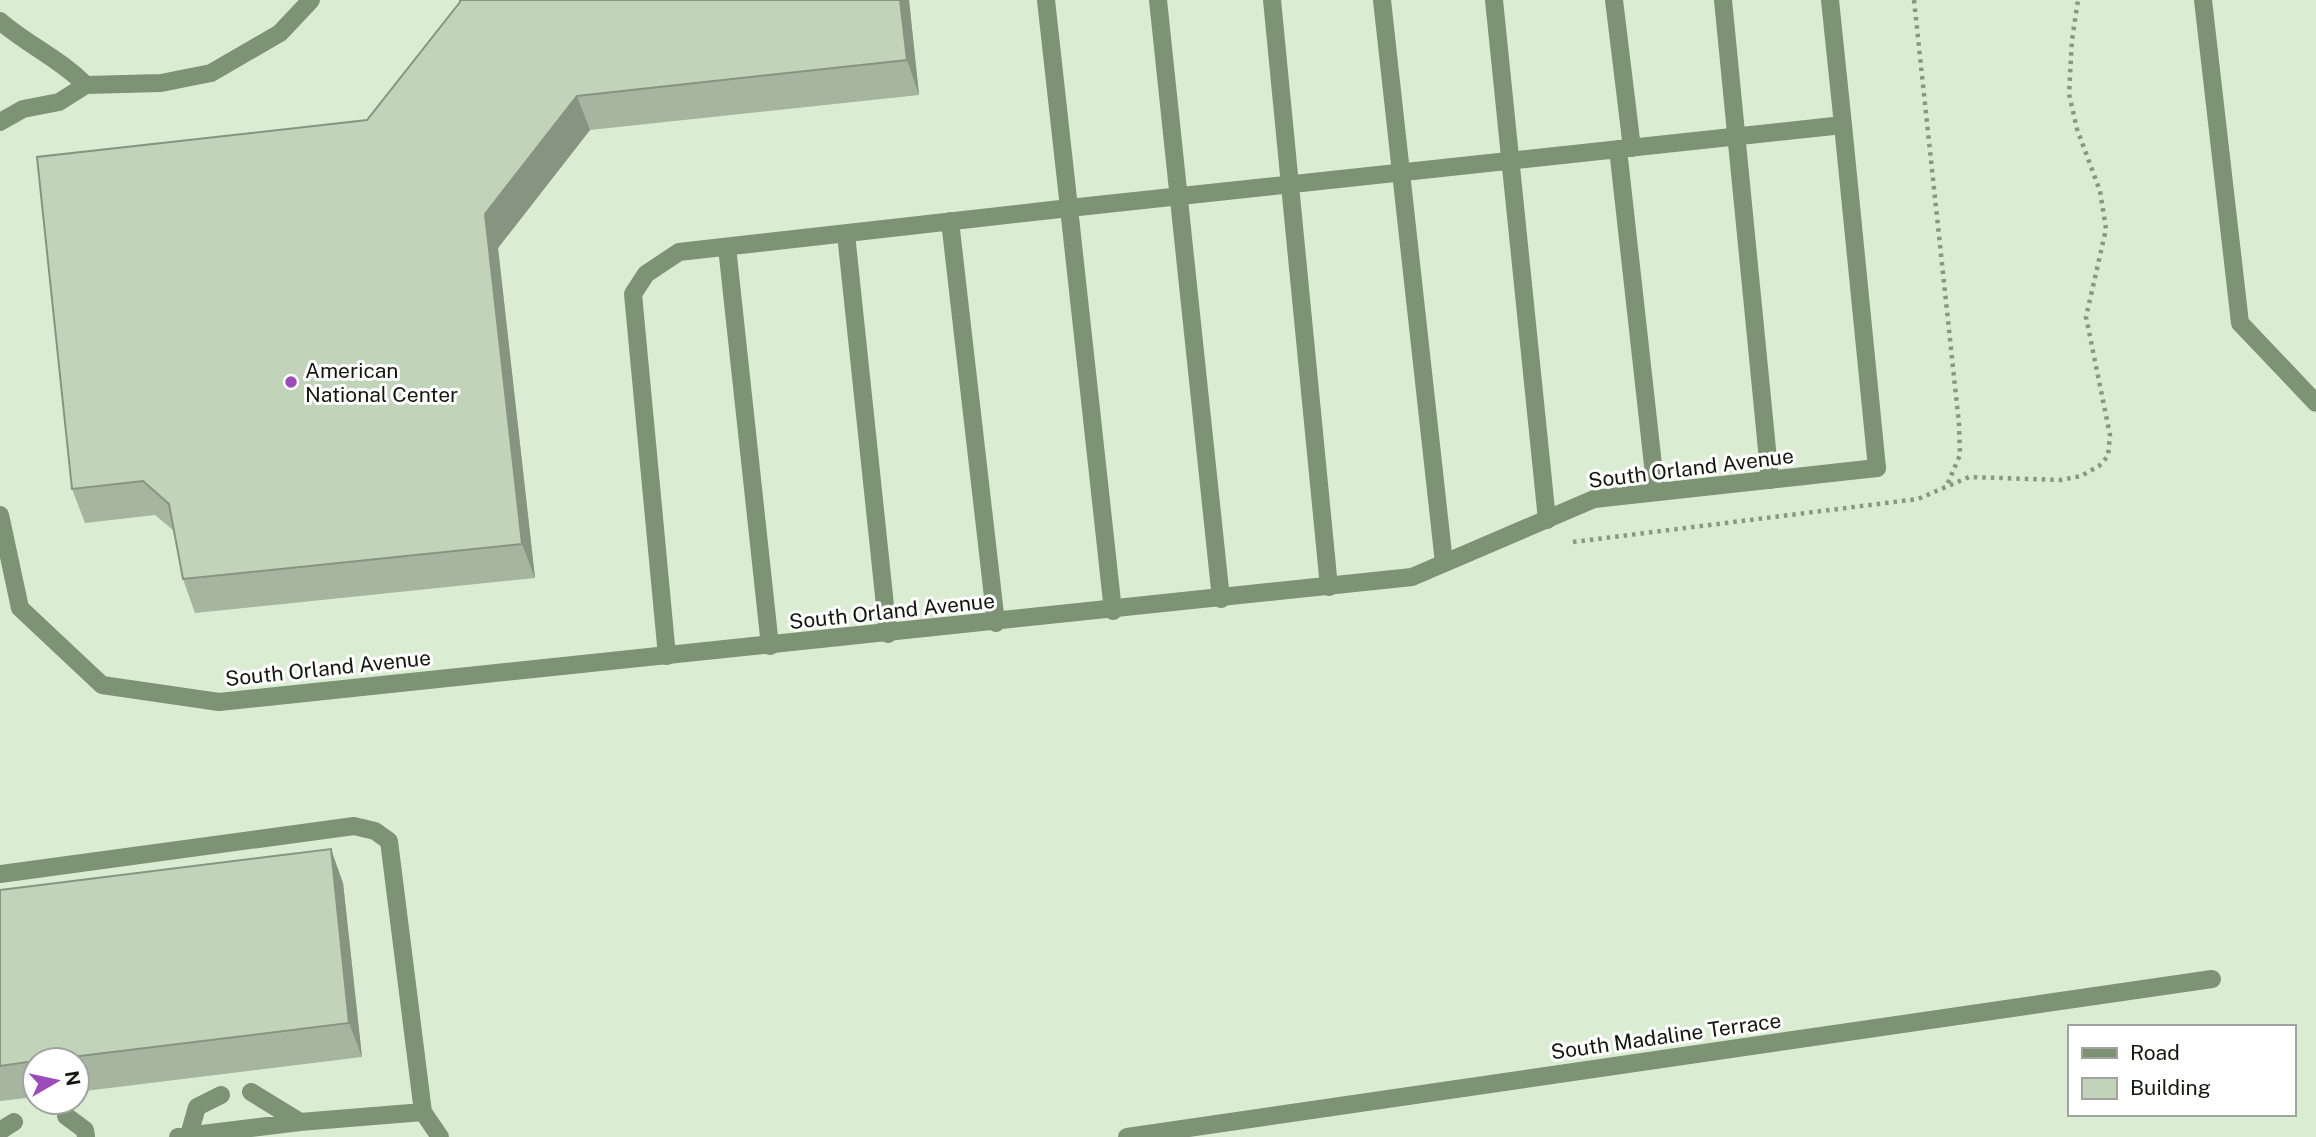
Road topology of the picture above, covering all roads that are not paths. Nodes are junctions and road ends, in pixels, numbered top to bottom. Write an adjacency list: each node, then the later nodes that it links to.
1 (311, 0): 12 (street)
2 (1046, 0): 21 (street)
3 (1158, 0): 20 (street)
4 (1272, 0): 19 (street)
5 (1382, 0): 18 (street)
6 (1494, 0): 17 (street)
7 (1614, 0): 16 (street)
8 (1723, 0): 15 (street)
9 (1830, 0): 14 (street)
10 (2203, 0): 25 (street)
11 (0, 21): 12 (street)
12 (86, 85): 13 (street)
13 (0, 122)
14 (1843, 125): 15 (street); 26 (street, South Orland Avenue)
15 (1737, 136): 16 (street); 26 (street)
16 (1625, 148): 17 (street); 27 (street)
17 (1510, 161): 18 (street); 29 (street)
18 (1399, 172): 19 (street); 30 (street)
19 (1292, 184): 20 (street); 31 (street)
20 (1179, 196): 21 (street); 32 (street)
21 (1069, 208): 22 (street); 33 (street)
22 (950, 221): 23 (street); 34 (street)
23 (846, 233): 24 (street); 35 (street)
24 (727, 247): 36 (street); 37 (street)
25 (2316, 403)
26 (1770, 480): 27 (street, South Orland Avenue)
27 (1656, 492): 29 (street, South Orland Avenue)
28 (0, 515): 37 (street, South Orland Avenue)
29 (1547, 520): 30 (street, South Orland Avenue)
30 (1444, 563): 31 (street, South Orland Avenue)
31 (1329, 586): 32 (street, South Orland Avenue)
32 (1221, 599): 33 (street, South Orland Avenue)
33 (1113, 611): 34 (street, South Orland Avenue)
34 (996, 623): 35 (street, South Orland Avenue)
35 (888, 634): 36 (street, South Orland Avenue)
36 (770, 646): 37 (street, South Orland Avenue)
37 (667, 656)
38 (0, 874): 42 (street)
39 (2212, 979): 48 (street, South Madaline Terrace)
40 (251, 1092): 44 (street)
41 (221, 1095): 45 (street)
42 (423, 1112): 44 (street); 47 (street)
43 (66, 1116): 46 (street)
44 (300, 1122): 45 (street)
45 (184, 1136)
46 (86, 1137)
47 (440, 1137)
48 (1127, 1137)

